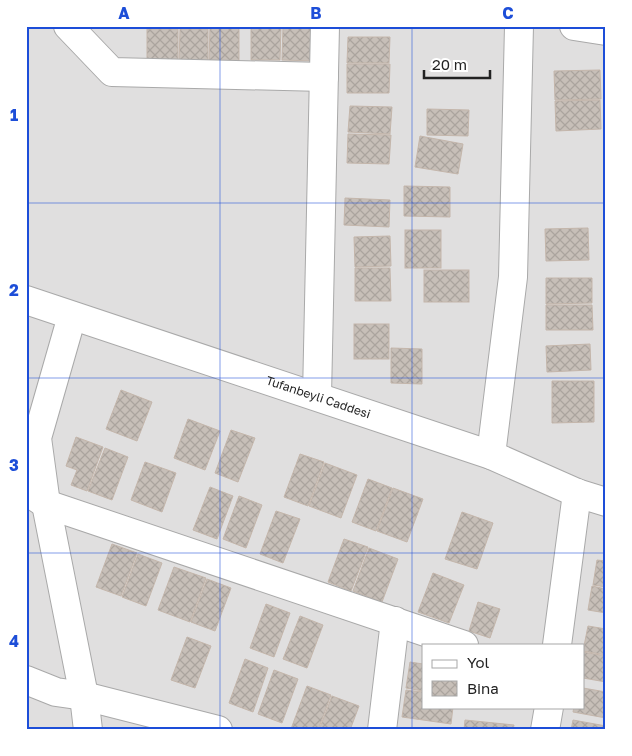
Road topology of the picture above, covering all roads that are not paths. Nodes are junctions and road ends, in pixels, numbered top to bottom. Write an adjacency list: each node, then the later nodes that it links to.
1 (68, 26): 6 (street)
2 (325, 26): 6 (street)
3 (519, 26): 10 (street)
4 (574, 26): 5 (street)
5 (606, 31)
6 (324, 77): 9 (street)
7 (26, 300): 8 (street, Tufanbeyli Caddesi)
8 (72, 316): 9 (street, Tufanbeyli Caddesi); 12 (street)
9 (317, 396): 10 (street, Tufanbeyli Caddesi)
10 (491, 455): 11 (street, Tufanbeyli Caddesi)
11 (577, 493): 13 (street, Tufanbeyli Caddesi); 16 (street)
12 (36, 497): 14 (street); 18 (street)
13 (606, 502)
14 (394, 621): 15 (street); 22 (street)
15 (461, 644)
16 (557, 644)
17 (26, 680): 18 (street)
18 (84, 696): 20 (street); 21 (street)
19 (548, 708): 23 (street)
20 (88, 730)
21 (218, 730)
22 (382, 730)
23 (545, 730)

